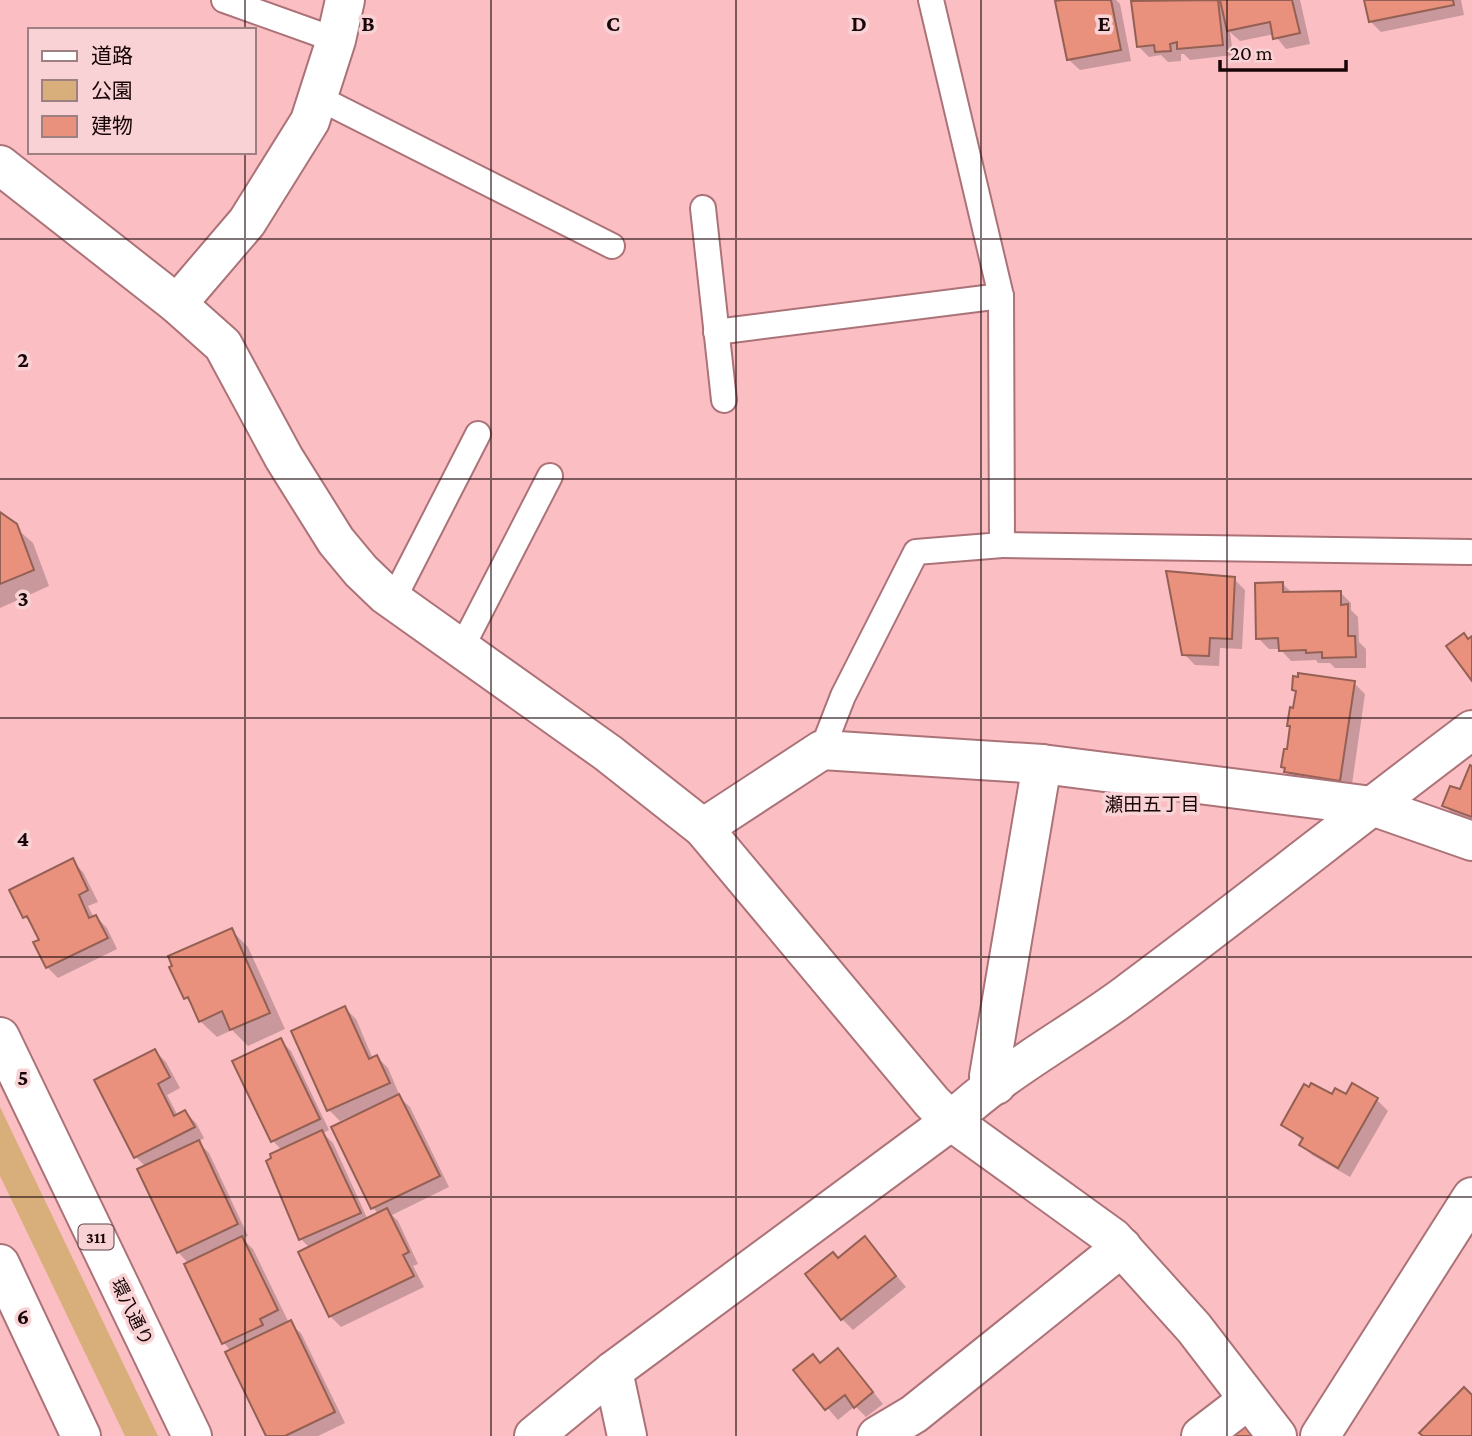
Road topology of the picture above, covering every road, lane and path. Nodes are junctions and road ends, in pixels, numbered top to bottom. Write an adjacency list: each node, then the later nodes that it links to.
1 (224, 0): 4 (lane)
2 (345, 0): 4 (street)
3 (931, 0): 9 (lane)
4 (335, 40): 5 (street)
5 (317, 97): 8 (lane); 10 (street)
6 (0, 165): 10 (street)
7 (703, 208): 11 (lane)
8 (612, 246)
9 (1001, 296): 11 (lane); 15 (lane)
10 (177, 304): 17 (street)
11 (716, 332): 12 (lane)
12 (724, 400)
13 (478, 434): 17 (lane)
14 (550, 475): 18 (lane)
15 (1002, 545): 16 (lane); 20 (lane)
16 (1469, 552)
17 (393, 600): 18 (street)
18 (461, 649): 23 (street)
19 (1472, 730): 22 (street)
20 (822, 750): 21 (street); 23 (street)
21 (1042, 764): 22 (street); 26 (street)
22 (1372, 806): 24 (street); 26 (street)
23 (703, 828): 27 (street)
24 (1472, 841)
25 (0, 1037): 34 (street, 環八通り / 311)
26 (996, 1085): 27 (street)
27 (951, 1121): 29 (street); 31 (street)
28 (1472, 1197): 40 (street)
29 (1122, 1247): 32 (street); 37 (street)
30 (0, 1264): 33 (street)
31 (613, 1371): 35 (street); 36 (street)
32 (1248, 1400): 38 (street); 39 (street)
33 (81, 1436)
34 (192, 1436)
35 (534, 1436)
36 (627, 1436)
37 (877, 1436)
38 (1201, 1436)
39 (1277, 1436)
40 (1320, 1436)

